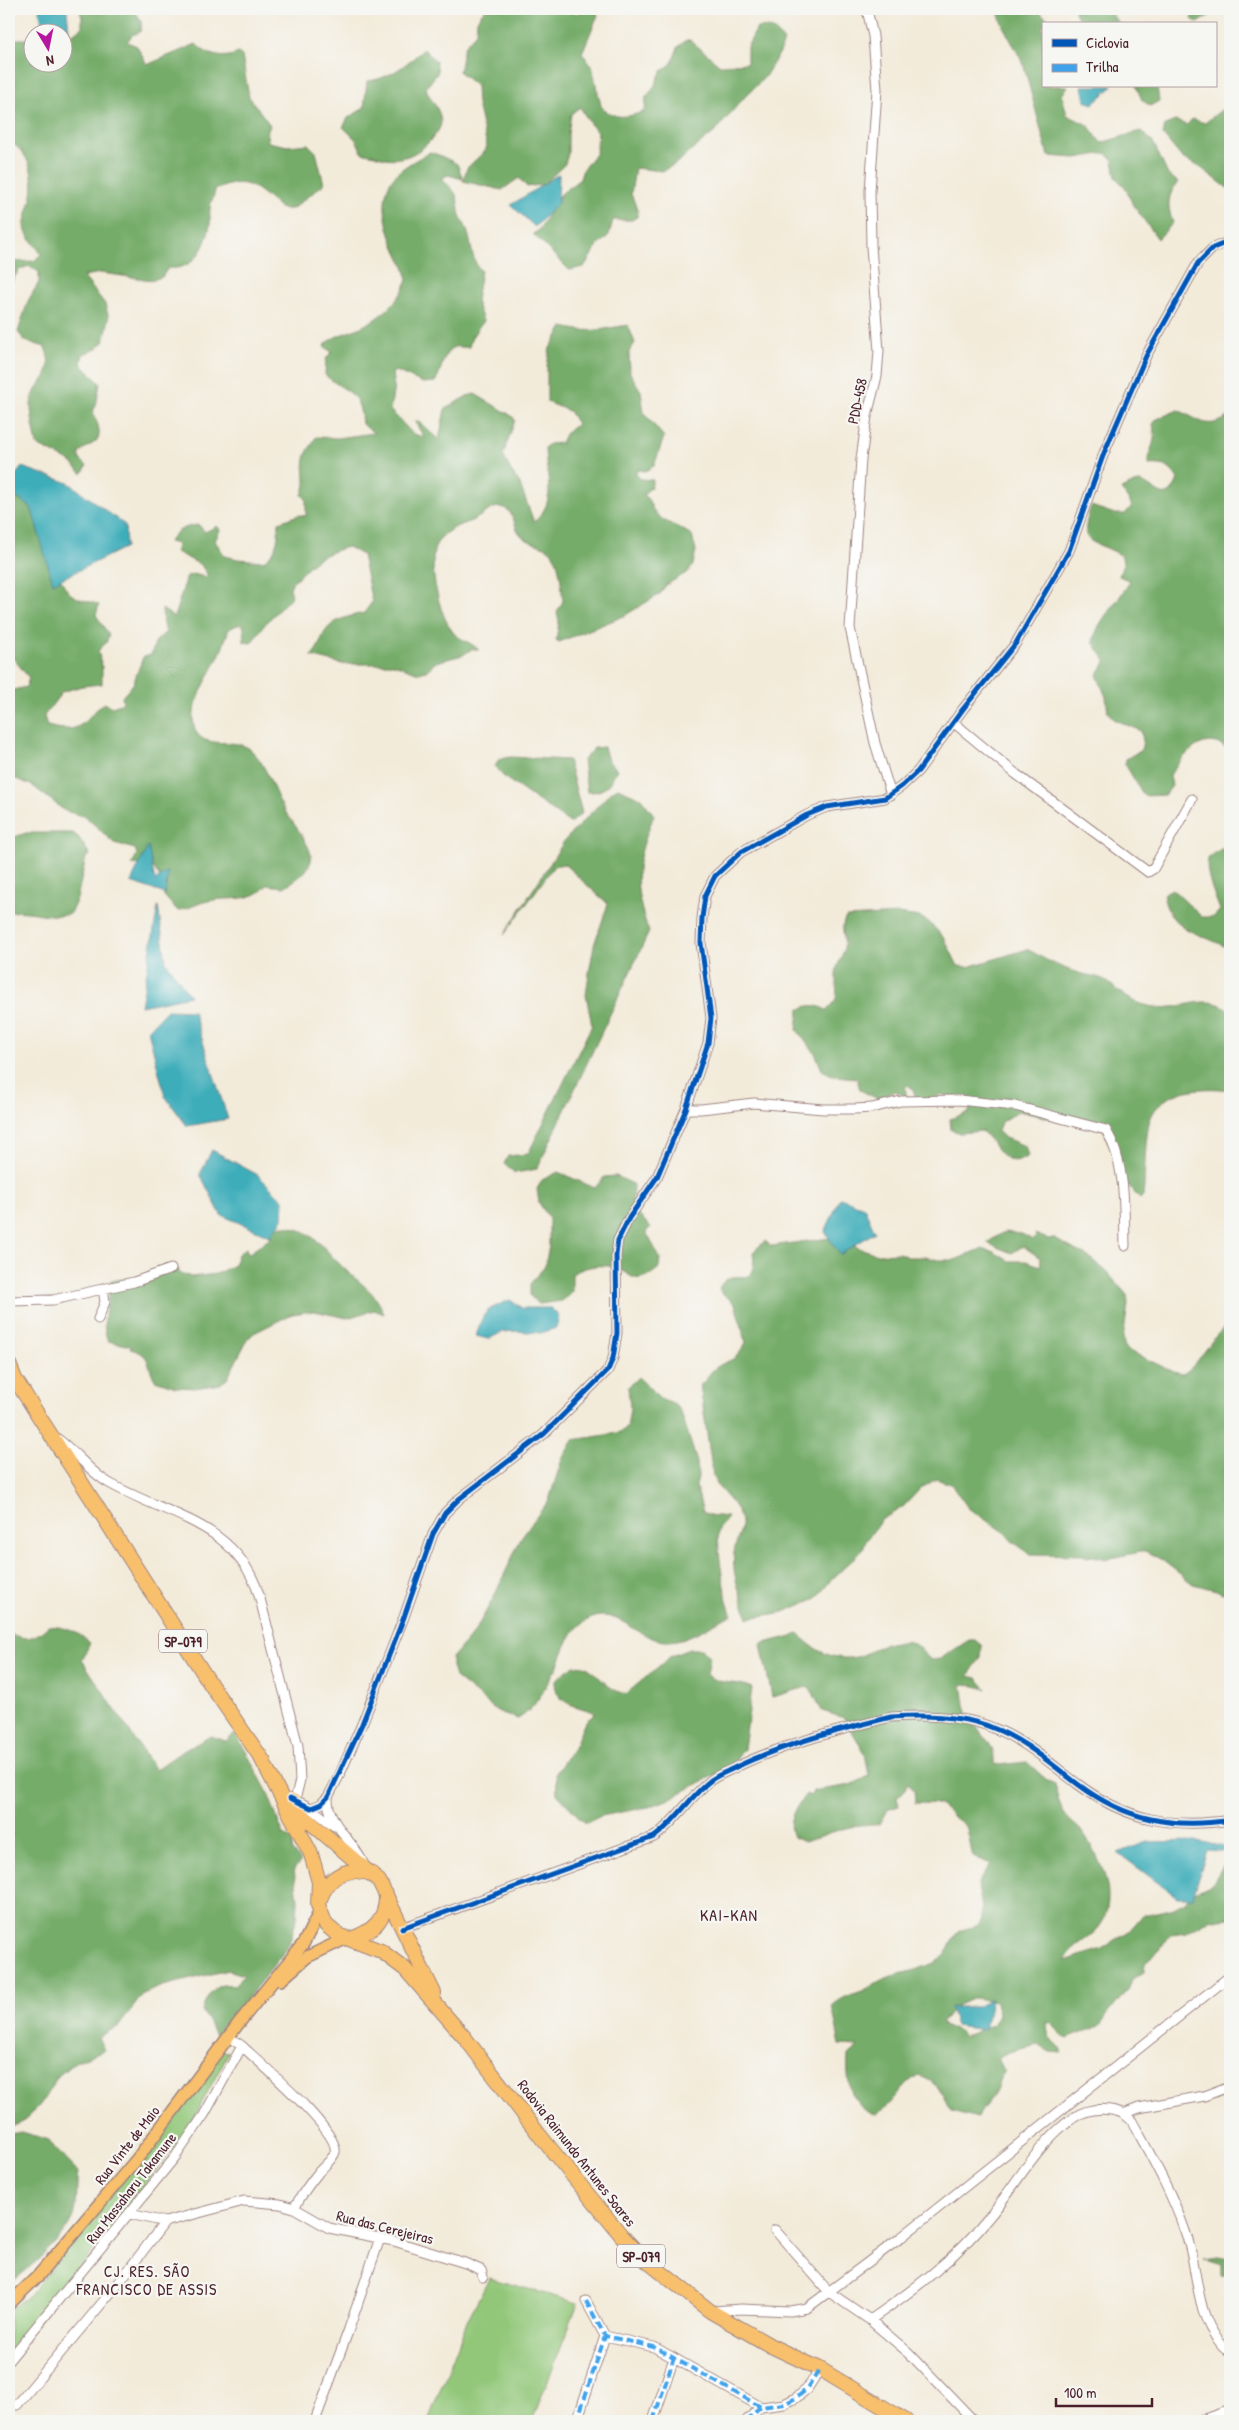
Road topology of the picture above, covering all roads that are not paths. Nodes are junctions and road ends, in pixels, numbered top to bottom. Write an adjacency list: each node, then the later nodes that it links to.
1 (865, 9): 4 (street, PDD-458 / PDD-458)
2 (1230, 241): 3 (street)
3 (953, 722): 4 (street); 5 (street)
4 (891, 795): 6 (street)
5 (1192, 799)
6 (686, 1109): 7 (street); 16 (street)
7 (1126, 1246)
8 (171, 1269): 9 (street)
9 (103, 1288): 10 (street); 11 (street)
10 (9, 1301)
11 (98, 1319)
12 (9, 1364): 13 (highway)
13 (12, 1377): 14 (highway, SP-079)
14 (50, 1434): 15 (highway, SP-079); 17 (street)
15 (259, 1754): 17 (highway, SP-079); 23 (highway, SP-079)
16 (328, 1797): 18 (street); 20 (street)
17 (292, 1799): 18 (street); 21 (highway, SP-079)
18 (311, 1808): 20 (street)
19 (1230, 1820): 24 (street)
20 (348, 1837): 21 (street)
21 (369, 1870): 22 (highway, SP-079); 23 (highway)
22 (386, 1891): 24 (highway, SP-079); 25 (highway)
23 (319, 1908): 25 (highway, SP-079); 27 (main road, Rua Vinte de Maio)
24 (402, 1928): 28 (highway, SP-079)
25 (349, 1939): 27 (main road, Rua Vinte de Maio); 28 (highway, SP-079)
26 (1230, 1976): 39 (street)
27 (260, 1997): 29 (main road, Rua Vinte de Maio)
28 (444, 2012): 42 (highway, Rodovia Raimundo Antunes Soares / SP-079)
29 (229, 2037): 30 (street); 41 (main road, Rua Vinte de Maio)
30 (242, 2046): 33 (street); 34 (street, Rua Massaharu Takamune)
31 (1230, 2086): 32 (street)
32 (1126, 2114): 43 (street); 45 (street)
33 (294, 2208): 35 (street, Rua das Cerejeiras); 37 (street, Rua das Cerejeiras)
34 (130, 2214): 35 (street, Rua das Cerejeiras); 47 (street, Rua Massaharu Takamune)
35 (165, 2222): 49 (street)
36 (775, 2230): 39 (street)
37 (380, 2238): 38 (street, Rua das Cerejeiras); 53 (street)
38 (483, 2277)
39 (829, 2292): 42 (street); 43 (street)
40 (586, 2301): 44 (street)
41 (9, 2304)
42 (710, 2311): 48 (highway, Rodovia Raimundo Antunes Soares / SP-079)
43 (870, 2320): 58 (street)
44 (605, 2336): 46 (street); 54 (street)
45 (1230, 2353)
46 (674, 2358): 50 (street); 55 (street)
47 (9, 2360)
48 (820, 2369): 50 (street); 57 (highway, Rodovia Raimundo Antunes Soares / SP-079)
49 (17, 2405)
50 (761, 2407): 56 (street)
51 (1230, 2410): 52 (street)
52 (1209, 2418): 59 (street); 60 (street)
53 (315, 2421)
54 (577, 2421)
55 (653, 2421)
56 (746, 2421)
57 (906, 2421)
58 (974, 2421)
59 (1199, 2421)
60 (1219, 2421)

